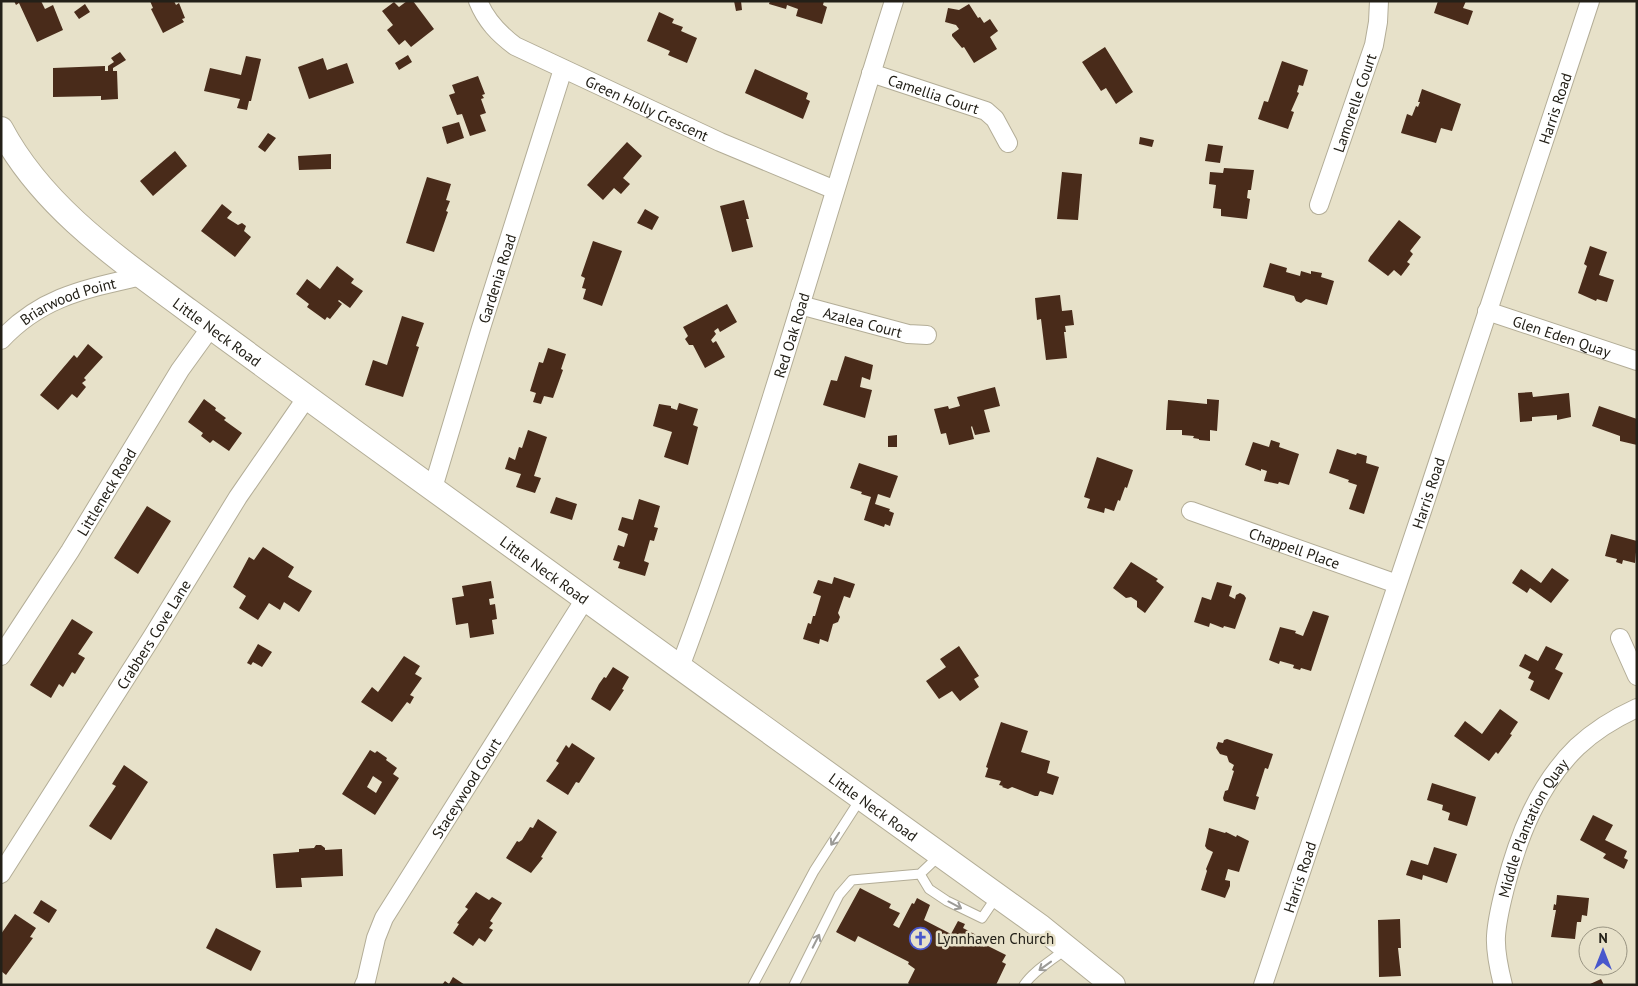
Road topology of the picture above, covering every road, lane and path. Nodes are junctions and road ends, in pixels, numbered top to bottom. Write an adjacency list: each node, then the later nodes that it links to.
1 (478, 1): 5 (street, Green Holly Crescent)
2 (894, 1): 6 (street, Red Oak Road)
3 (1379, 1): 10 (street, Lamorelle Court)
4 (1590, 1): 13 (street, Harris Road)
5 (564, 70): 9 (street, Green Holly Crescent); 19 (street, Gardenia Road)
6 (872, 73): 8 (street, Camellia Court); 9 (street, Red Oak Road)
7 (1, 128): 11 (street, Little Neck Road)
8 (1008, 144)
9 (835, 190): 12 (street, Red Oak Road)
10 (1320, 205)
11 (142, 276): 14 (street, Little Neck Road); 16 (street, Briarwood Point)
12 (800, 305): 15 (street, Azalea Court); 25 (street, Red Oak Road)
13 (1488, 311): 17 (street, Glen Eden Quay); 21 (street, Harris Road)
14 (211, 327): 18 (street, Little Neck Road); 24 (street, Littleneck Road)
15 (927, 335)
16 (1, 340)
17 (1637, 361)
18 (307, 397): 19 (street, Little Neck Road); 30 (street, Crabbers Cove Lane)
19 (433, 488): 22 (street, Little Neck Road)
20 (1191, 511): 21 (street, Chappell Place)
21 (1398, 584): 39 (street, Harris Road)
22 (585, 598): 25 (street, Little Neck Road); 34 (street, Staceywood Court)
23 (1620, 638): 26 (street)
24 (1, 656)
25 (680, 667): 28 (street, Little Neck Road)
26 (1637, 676)
27 (1637, 708): 40 (street, Middle Plantation Quay)
28 (861, 798): 29 (street, Little Neck Road); 35 (lane, one-way to 35)
29 (940, 855): 31 (lane); 32 (street, Little Neck Road)
30 (1, 874)
31 (920, 874): 32 (lane, one-way to 32); 36 (lane, one-way to 31)
32 (997, 896): 33 (street, Little Neck Road)
33 (1067, 948): 37 (lane, one-way to 37); 38 (street, Little Neck Road)
34 (364, 985)
35 (754, 985)
36 (794, 985)
37 (1024, 985)
38 (1113, 985)
39 (1263, 985)
40 (1503, 985)

